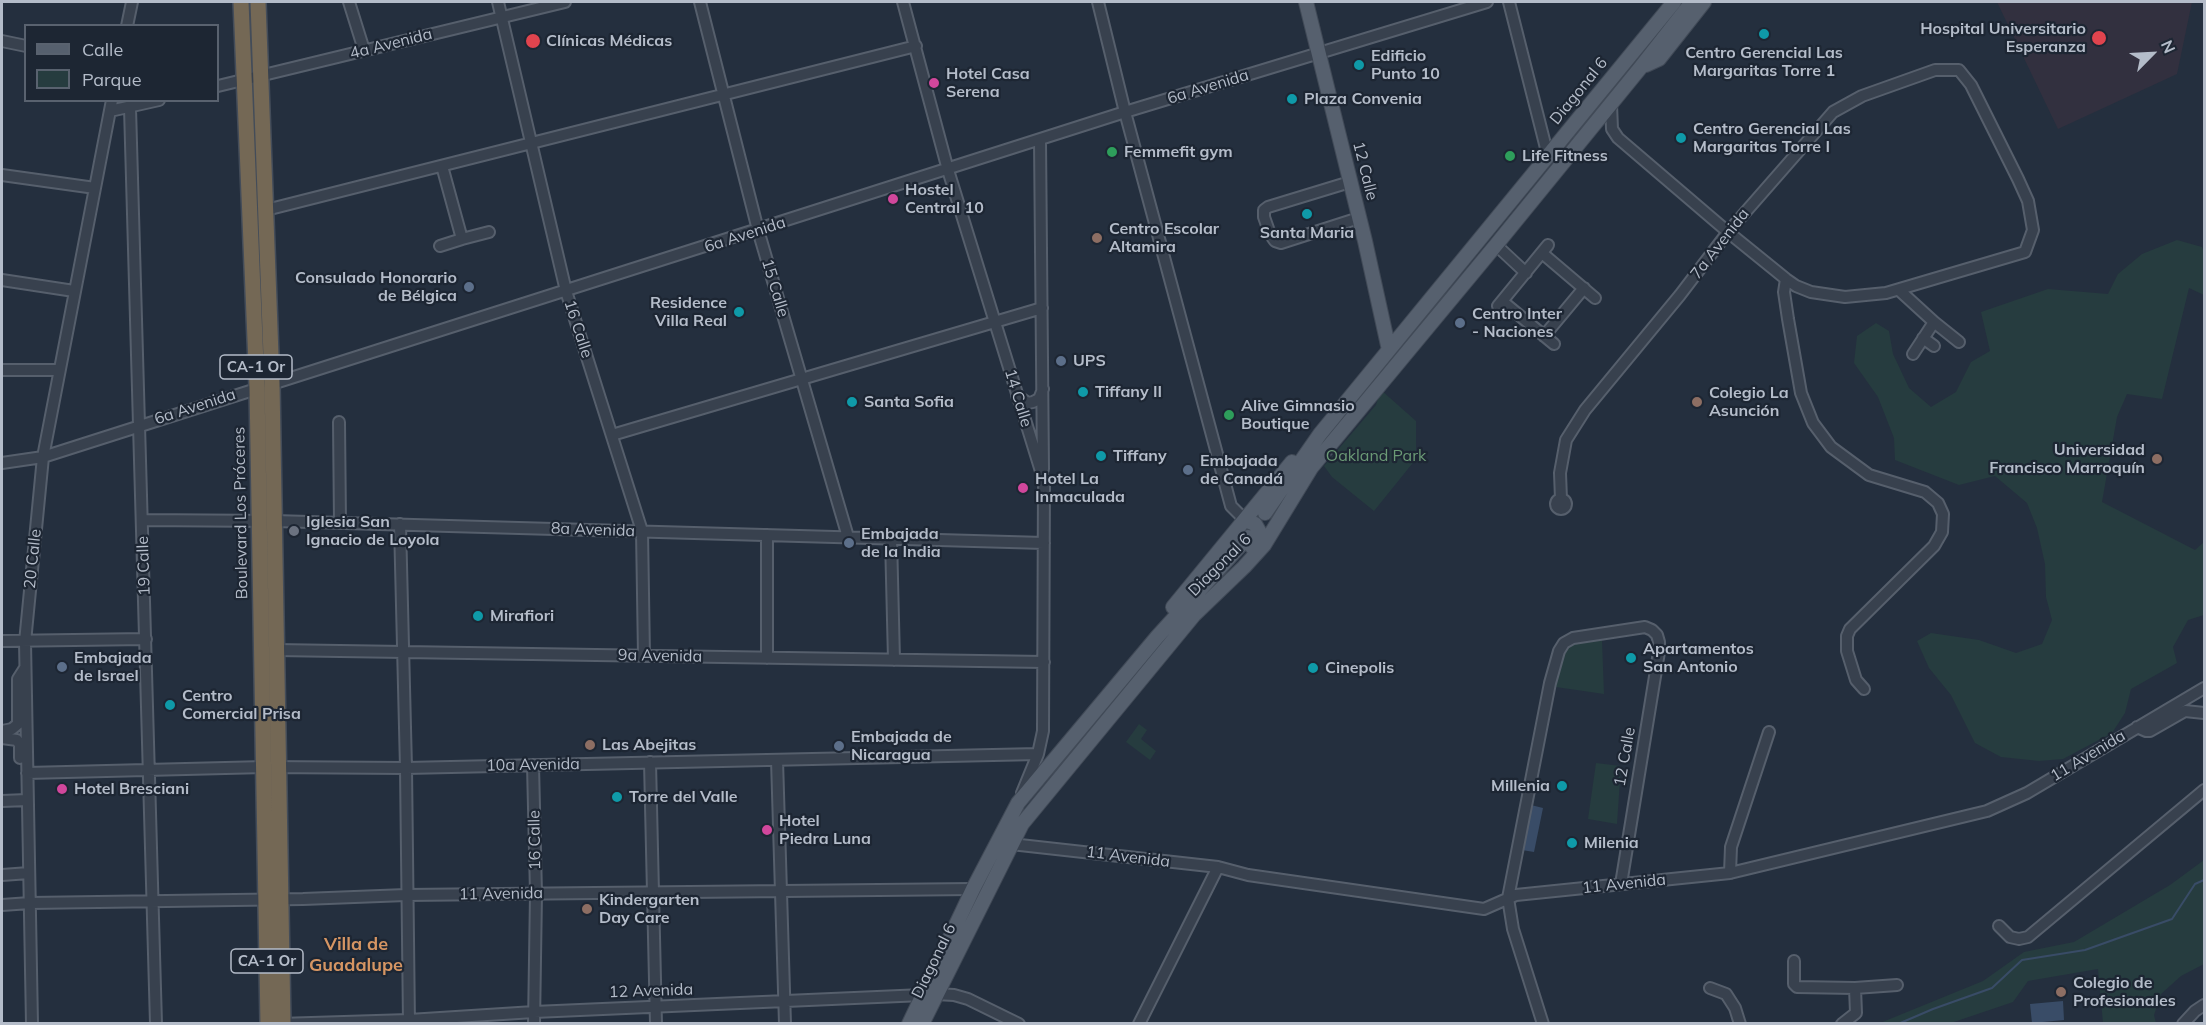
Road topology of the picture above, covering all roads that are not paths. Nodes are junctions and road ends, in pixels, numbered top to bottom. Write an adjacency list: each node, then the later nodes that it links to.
1 (132, 2): 17 (street)
2 (242, 2): 25 (highway, Boulevard Los Próceres / CA-1 Or)
3 (258, 2): 24 (highway, Boulevard Los Próceres / CA-1 Or)
4 (349, 2): 21 (street)
5 (498, 2): 16 (street, 16 Calle)
6 (565, 2): 16 (street, 4a Avenida)
7 (700, 2): 27 (street, 15 Calle)
8 (903, 2): 20 (street, 14 Calle)
9 (1098, 2): 32 (street)
10 (1306, 2): 22 (main road, 12 Calle)
11 (1487, 2): 22 (street, 6a Avenida)
12 (1509, 2): 35 (street)
13 (1674, 2): 35 (main road, Diagonal 6)
14 (1692, 2): 23 (main road, Diagonal 6)
15 (1704, 2): 23 (main road)
16 (501, 17): 21 (street, 4a Avenida); 34 (street, 16 Calle)
17 (127, 24)
18 (2, 41): 19 (street)
19 (24, 46)
20 (916, 46): 27 (street); 37 (street, 14 Calle)
21 (363, 50): 24 (street, 4a Avenida)
22 (1318, 53): 32 (street, 6a Avenida); 39 (main road, 12 Calle)
23 (1641, 67): 29 (main road, Diagonal 6)
24 (260, 76): 25 (street, 4a Avenida); 41 (highway, Boulevard Los Próceres / CA-1 Or)
25 (244, 79): 26 (street, 4a Avenida); 73 (highway, Boulevard Los Próceres / CA-1 Or)
26 (219, 86)
27 (723, 95): 34 (street); 43 (street, 15 Calle)
28 (152, 102): 31 (street)
29 (1611, 104): 45 (street); 48 (main road, Diagonal 6)
30 (111, 106): 31 (street); 40 (street, 20 Calle)
31 (130, 108): 77 (street, 19 Calle)
32 (1125, 112): 33 (street, 6a Avenida); 85 (street)
33 (1040, 140): 37 (street, 6a Avenida); 57 (street)
34 (531, 143): 36 (street); 55 (street, 16 Calle)
35 (1548, 156): 61 (main road, Diagonal 6)
36 (442, 166): 41 (street); 46 (street)
37 (948, 170): 43 (street, 6a Avenida); 60 (street, 14 Calle)
38 (2, 175): 40 (street)
39 (1350, 182): 42 (main road, 12 Calle); 42 (street)
40 (89, 187): 54 (street, 20 Calle)
41 (266, 210): 73 (highway, Boulevard Los Próceres / CA-1 Or)
42 (1359, 218): 58 (main road, 12 Calle)
43 (758, 230): 55 (street, 6a Avenida); 72 (street, 15 Calle)
44 (489, 232): 46 (street)
45 (1728, 232): 50 (street); 53 (street, 7a Avenida); 84 (street, 7a Avenida)
46 (462, 239): 47 (street)
47 (440, 246)
48 (1496, 246): 49 (street); 59 (main road, Diagonal 6)
49 (1526, 273): 52 (street); 63 (street)
50 (1786, 279): 53 (street); 111 (street)
51 (2, 280): 54 (street)
52 (1584, 288): 56 (street); 63 (street)
53 (1899, 290): 62 (street)
54 (74, 291): 71 (street, 20 Calle)
55 (566, 291): 73 (street, 6a Avenida); 78 (street, 16 Calle)
56 (1595, 298)
57 (1042, 308): 60 (street); 74 (street)
58 (1381, 312): 61 (main road); 68 (main road, 12 Calle)
59 (1439, 313): 61 (main road); 98 (main road, Diagonal 6)
60 (995, 322): 72 (street); 75 (street, 14 Calle)
61 (1413, 322): 68 (main road, Diagonal 6)
62 (1934, 322): 64 (street); 65 (street)
63 (1544, 336): 66 (street)
64 (1923, 338): 67 (street); 69 (street)
65 (1959, 342)
66 (1554, 344)
67 (1934, 346)
68 (1389, 350): 86 (main road, Diagonal 6)
69 (1912, 354)
70 (2, 369): 71 (street)
71 (60, 370): 81 (street, 20 Calle)
72 (802, 377): 78 (street); 94 (street, 15 Calle)
73 (264, 386): 77 (street, 6a Avenida); 89 (highway, Boulevard Los Próceres / CA-1 Or)
74 (1043, 389): 75 (street); 79 (street)
75 (1017, 396): 80 (street, 14 Calle)
76 (339, 422): 90 (street)
77 (139, 425): 81 (street, 6a Avenida); 87 (street, 19 Calle)
78 (612, 435): 92 (street, 16 Calle)
79 (1043, 441): 80 (street); 83 (street)
80 (1033, 447): 83 (street, 14 Calle)
81 (43, 457): 82 (street, 6a Avenida); 102 (street, 20 Calle)
82 (2, 463)
83 (1044, 481): 97 (street, 14 Calle)
84 (1561, 499)
85 (1231, 506): 86 (street); 88 (street)
86 (1259, 511): 88 (main road, Diagonal 6)
87 (142, 520): 89 (street, 8a Avenida); 100 (street, 19 Calle)
88 (1245, 520): 98 (main road); 99 (main road, Diagonal 6)
89 (267, 521): 90 (street, 8a Avenida); 103 (highway, Boulevard Los Próceres / CA-1 Or); 121 (highway, Boulevard Los Próceres / CA-1 Or)
90 (340, 523): 91 (street, 8a Avenida)
91 (400, 524): 92 (street, 8a Avenida); 104 (street)
92 (642, 531): 93 (street, 8a Avenida); 105 (street, 16 Calle)
93 (767, 535): 94 (street, 8a Avenida); 106 (street)
94 (848, 537): 96 (street, 8a Avenida)
95 (1248, 537): 99 (main road, Diagonal 6)
96 (891, 538): 97 (street, 8a Avenida); 107 (street)
97 (1044, 543): 108 (street, 14 Calle)
98 (1205, 603): 129 (main road, Diagonal 6)
99 (1157, 637): 128 (main road, Diagonal 6)
100 (146, 639): 102 (street); 123 (street, 19 Calle)
101 (2, 641): 102 (street)
102 (25, 642): 109 (street, 20 Calle)
103 (276, 650): 104 (street, 9a Avenida); 121 (highway, Boulevard Los Próceres / CA-1 Or)
104 (402, 652): 105 (street, 9a Avenida); 122 (street)
105 (644, 656): 106 (street, 9a Avenida)
106 (767, 658): 107 (street, 9a Avenida)
107 (894, 660): 108 (street, 9a Avenida)
108 (1044, 662): 117 (street, 14 Calle)
109 (25, 668): 114 (street); 124 (street, 20 Calle)
110 (2205, 688): 113 (street, 11 Avenida)
111 (1864, 689)
112 (2205, 713): 113 (street)
113 (2137, 726): 133 (street, 11 Avenida)
114 (2, 731)
115 (1769, 732): 133 (street)
116 (2, 738): 127 (street)
117 (1038, 754): 118 (street, 10a Avenida); 128 (street, 14 Calle)
118 (777, 760): 119 (street, 10a Avenida); 138 (street)
119 (650, 762): 120 (street, 10a Avenida); 137 (street)
120 (533, 765): 122 (street, 10a Avenida); 139 (street, 16 Calle)
121 (272, 767): 122 (street, 10a Avenida); 123 (street, 10a Avenida); 142 (highway, Boulevard Los Próceres / CA-1 Or)
122 (406, 768): 140 (street)
123 (150, 771): 124 (street, 10a Avenida); 143 (street, 19 Calle)
124 (27, 773): 127 (street, 20 Calle)
125 (2205, 790): 146 (street)
126 (2, 801): 127 (street)
127 (27, 801): 131 (street, 20 Calle)
128 (1018, 803): 136 (main road, Diagonal 6)
129 (1011, 844): 130 (street, 11 Avenida); 151 (main road, Diagonal 6)
130 (1218, 867): 141 (street, 11 Avenida); 168 (street)
131 (29, 869): 132 (street); 134 (street); 144 (street, 20 Calle)
132 (2, 870)
133 (1730, 873): 135 (street, 11 Avenida)
134 (2, 875)
135 (1621, 884): 141 (street, 11 Avenida); 141 (street, 12 Calle)
136 (973, 889): 138 (street, 11 Avenida); 151 (main road, Diagonal 6)
137 (653, 892): 138 (street, 11 Avenida); 139 (street, 11 Avenida); 154 (street)
138 (782, 892): 152 (street)
139 (536, 894): 140 (street, 11 Avenida); 155 (street, 16 Calle)
140 (406, 895): 142 (street, 11 Avenida); 156 (street)
141 (1508, 898): 169 (street)
142 (273, 899): 143 (street, 11 Avenida); 159 (highway, Boulevard Los Próceres / CA-1 Or); 161 (highway, Boulevard Los Próceres / CA-1 Or)
143 (153, 901): 144 (street, 11 Avenida); 158 (street, 19 Calle)
144 (30, 903): 145 (street, 11 Avenida); 157 (street, 20 Calle)
145 (2, 905)
146 (1999, 926)
147 (1794, 961): 150 (street)
148 (1897, 985): 150 (street)
149 (1710, 988): 170 (street)
150 (1856, 988): 171 (street)
151 (930, 995): 152 (street, 12 Avenida); 165 (main road, Diagonal 6); 166 (main road, Diagonal 6); 167 (street, 12 Avenida)
152 (784, 1002): 154 (street, 12 Avenida); 164 (street)
153 (2205, 1005): 172 (street)
154 (656, 1008): 155 (street, 12 Avenida); 163 (street)
155 (534, 1012): 156 (street, 12 Avenida); 162 (street, 16 Calle)
156 (409, 1022): 161 (street, 12 Avenida)
157 (32, 1023)
158 (156, 1023)
159 (268, 1023)
160 (279, 1023): 161 (street, 12 Avenida)
161 (283, 1023)
162 (534, 1023)
163 (656, 1023)
164 (785, 1023)
165 (909, 1023)
166 (922, 1023)
167 (1019, 1023)
168 (1139, 1023)
169 (1543, 1023)
170 (1740, 1023)
171 (1842, 1023)
172 (2183, 1023)

